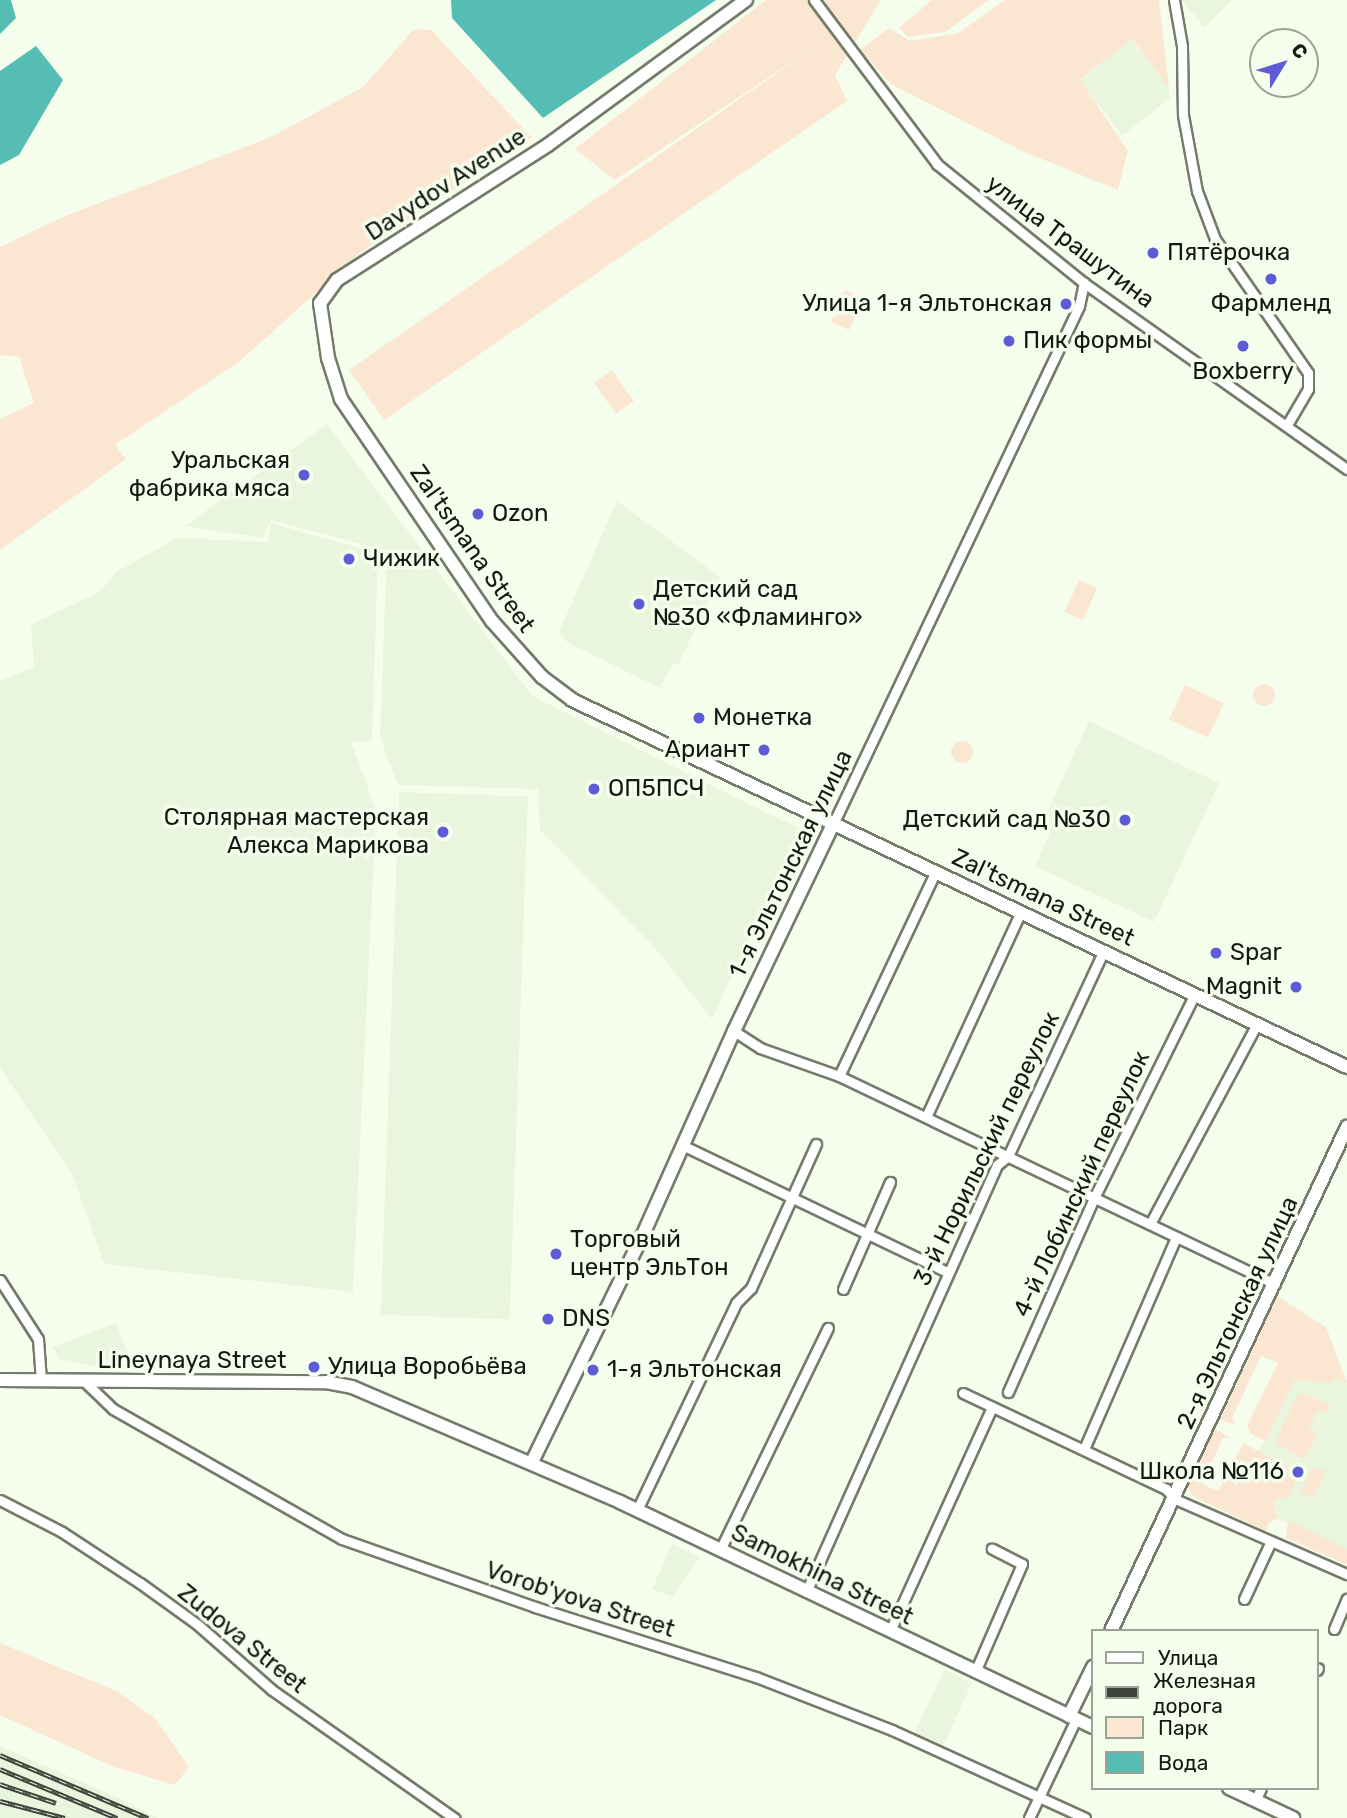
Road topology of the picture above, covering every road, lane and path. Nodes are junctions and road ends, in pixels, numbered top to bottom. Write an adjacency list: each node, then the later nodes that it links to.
1 (746, 0): 6 (street, Davydov Avenue)
2 (814, 0): 4 (street, улица Трашутина)
3 (1174, 0): 5 (street)
4 (1084, 283): 5 (street, улица Трашутина); 8 (street, 1-я Эльтонская улица)
5 (1287, 425): 7 (street, улица Трашутина)
6 (387, 467): 8 (street, Zal'tsmana Street)
7 (1347, 469)
8 (834, 822): 9 (street, Zal'tsmana Street); 14 (street, 1-я Эльтонская улица)
9 (936, 871): 10 (street, Zal'tsmana Street); 16 (street)
10 (1021, 911): 11 (street, Zal'tsmana Street); 17 (street)
11 (1104, 950): 12 (street, Zal'tsmana Street); 21 (street, 3-й Норильский переулок)
12 (1195, 994): 13 (street, Zal'tsmana Street); 23 (street, 4-й Лобинский переулок)
13 (1257, 1024): 15 (street, Zal'tsmana Street); 25 (street)
14 (734, 1031): 16 (street); 20 (street, 1-я Эльтонская улица)
15 (1347, 1067)
16 (839, 1076): 17 (street)
17 (926, 1117): 21 (street)
18 (1347, 1126): 30 (street, 2-я Эльтонская улица)
19 (816, 1143): 24 (street)
20 (682, 1145): 24 (street); 40 (street, 1-я Эльтонская улица)
21 (1008, 1156): 23 (street); 28 (street, 3-й Норильский переулок)
22 (890, 1182): 26 (street)
23 (1094, 1198): 25 (street); 36 (street, 4-й Лобинский переулок)
24 (792, 1200): 26 (street); 43 (street)
25 (1150, 1224): 27 (street)
26 (867, 1236): 28 (street); 31 (street)
27 (1176, 1237): 30 (street); 39 (street)
28 (947, 1272): 48 (street, 3-й Норильский переулок)
29 (0, 1280): 34 (street)
30 (1275, 1284): 41 (street, 2-я Эльтонская улица)
31 (844, 1289)
32 (828, 1328): 45 (street)
33 (0, 1380): 34 (street, Lineynaya Street)
34 (41, 1381): 35 (street, Lineynaya Street)
35 (84, 1381): 40 (street, Lineynaya Street); 60 (street, Vorob'yova Street)
36 (1008, 1392)
37 (963, 1393): 38 (street)
38 (992, 1407): 39 (street); 53 (street)
39 (1084, 1449): 41 (street)
40 (532, 1462): 43 (street, Samokhina Street)
41 (1175, 1499): 44 (street); 51 (street, 2-я Эльтонская улица)
42 (0, 1500): 62 (street, Zudova Street)
43 (637, 1510): 45 (street, Samokhina Street)
44 (1271, 1541): 47 (street); 49 (street)
45 (720, 1549): 48 (street, Samokhina Street)
46 (992, 1549): 55 (street)
47 (1347, 1574)
48 (806, 1592): 53 (street, Samokhina Street)
49 (1244, 1599)
50 (1347, 1599): 52 (street)
51 (1112, 1629)
52 (1334, 1629)
53 (890, 1631): 55 (street, Samokhina Street)
54 (1092, 1669): 56 (street)
55 (975, 1672): 56 (street, Samokhina Street)
56 (1072, 1718): 57 (street, Samokhina Street); 60 (street)
57 (1092, 1727)
58 (1232, 1790): 61 (street)
59 (1260, 1790): 61 (street)
60 (1038, 1798): 63 (street); 64 (street, Vorob'yova Street)
61 (1255, 1801): 65 (street)
62 (454, 1818)
63 (1029, 1818)
64 (1085, 1818)
65 (1293, 1818)

